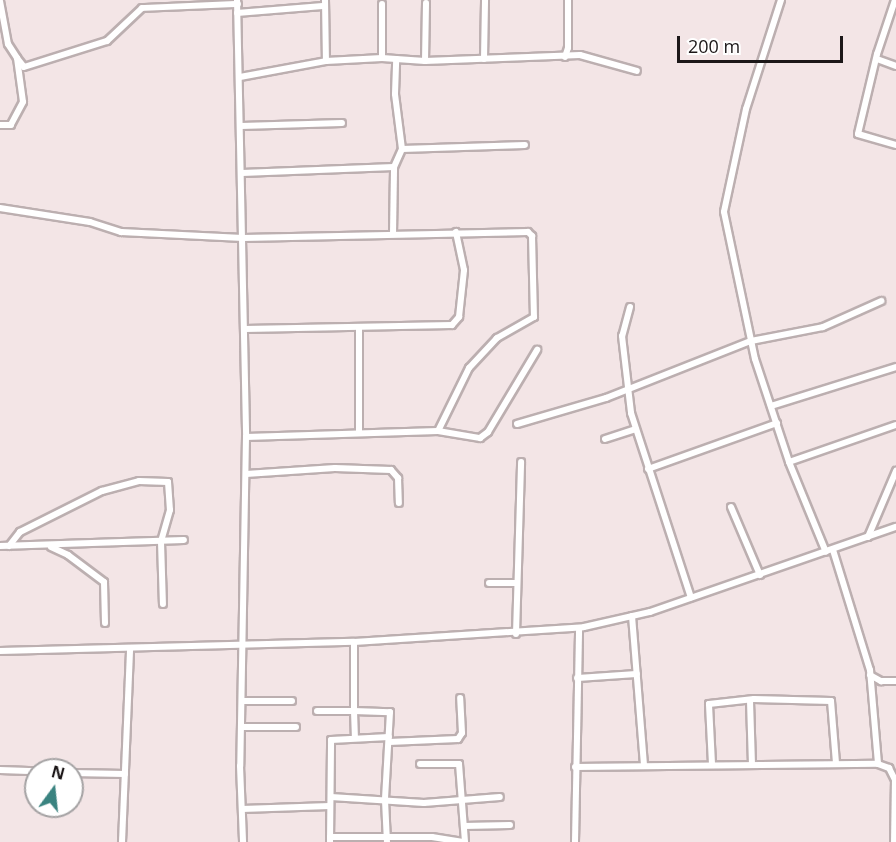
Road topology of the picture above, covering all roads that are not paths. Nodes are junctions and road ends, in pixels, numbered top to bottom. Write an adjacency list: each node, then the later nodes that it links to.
1 (485, 0): 15 (street)
2 (568, 0): 11 (street)
3 (781, 0): 38 (street)
4 (895, 0): 16 (street)
5 (0, 1): 12 (street)
6 (237, 2): 10 (street); 12 (street)
7 (324, 3): 10 (street); 17 (street)
8 (426, 3): 18 (street)
9 (382, 4): 13 (street)
10 (237, 12): 21 (street)
11 (565, 57): 15 (street); 20 (street)
12 (17, 58): 23 (street)
13 (382, 58): 14 (street); 17 (street)
14 (396, 59): 18 (street); 27 (street)
15 (484, 59): 18 (street)
16 (877, 59): 19 (street); 26 (street)
17 (326, 61): 21 (street)
18 (425, 61)
19 (896, 66)
20 (637, 71)
21 (240, 77): 24 (street)
22 (342, 123): 24 (street)
23 (0, 124)
24 (241, 126): 29 (street)
25 (525, 145): 27 (street)
26 (896, 145)
27 (402, 150): 28 (street)
28 (394, 167): 29 (street); 32 (street)
29 (242, 174): 33 (street)
30 (0, 208): 33 (street)
31 (456, 232): 32 (street); 36 (street); 47 (street)
32 (393, 234): 33 (street)
33 (243, 238): 37 (street)
34 (881, 302): 38 (street)
35 (630, 307): 41 (street)
36 (359, 327): 37 (street); 48 (street)
37 (245, 329): 49 (street)
38 (752, 341): 41 (street); 42 (street)
39 (537, 350): 47 (street)
40 (896, 367): 42 (street)
41 (627, 390): 44 (street); 46 (street)
42 (771, 406): 43 (street)
43 (777, 423): 52 (street); 53 (street)
44 (517, 424)
45 (896, 425): 52 (street)
46 (635, 429): 50 (street); 53 (street)
47 (438, 431): 48 (street)
48 (358, 432): 49 (street)
49 (246, 436): 55 (street)
50 (605, 439)
51 (521, 462): 68 (street)
52 (789, 462): 65 (street)
53 (648, 469): 69 (street)
54 (896, 471): 59 (street)
55 (246, 474): 56 (street); 76 (street)
56 (399, 503)
57 (731, 507): 66 (street)
58 (896, 527): 59 (street)
59 (868, 537): 65 (street)
60 (184, 540): 61 (street)
61 (161, 542): 62 (street); 64 (street); 70 (street)
62 (47, 545): 64 (street); 72 (street)
63 (0, 546): 64 (street)
64 (9, 546)
65 (829, 551): 66 (street); 80 (street)
66 (760, 575): 69 (street)
67 (489, 583): 68 (street)
68 (518, 583): 74 (street)
69 (691, 598): 71 (street)
70 (163, 604)
71 (632, 616): 73 (street); 79 (street)
72 (105, 623)
73 (579, 628): 74 (street); 81 (street)
74 (516, 634): 75 (street)
75 (354, 642): 76 (street); 88 (street)
76 (244, 646): 77 (street); 84 (street)
77 (130, 650): 78 (street); 103 (street)
78 (0, 651)
79 (637, 674): 81 (street); 98 (street)
80 (870, 675): 82 (street); 97 (street)
81 (577, 678): 99 (street)
82 (896, 681)
83 (460, 699): 92 (street)
84 (244, 701): 85 (street); 89 (street)
85 (292, 701)
86 (750, 701): 93 (street); 95 (street); 96 (street)
87 (317, 711): 88 (street)
88 (354, 711): 91 (street); 92 (street)
89 (243, 727): 90 (street); 109 (street)
90 (296, 727)
91 (355, 737): 92 (street); 104 (street)
92 (389, 740): 106 (street)
93 (752, 763): 95 (street); 96 (street)
94 (420, 764): 107 (street)
95 (712, 764): 98 (street)
96 (836, 764): 97 (street)
97 (878, 764): 115 (street)
98 (644, 766): 99 (street)
99 (575, 767): 120 (street)
100 (0, 770): 101 (street)
101 (24, 771)
102 (84, 772): 103 (street)
103 (125, 774): 117 (street)
104 (331, 797): 106 (street); 108 (street)
105 (500, 797): 107 (street)
106 (385, 800): 107 (street); 113 (street)
107 (464, 800): 111 (street)
108 (330, 806): 109 (street); 112 (street)
109 (242, 809): 118 (street)
110 (510, 825): 111 (street)
111 (464, 826): 119 (street)
112 (330, 839): 116 (street)
113 (387, 840): 114 (street); 116 (street)
114 (422, 840): 119 (street)
115 (895, 840)
116 (357, 841)
117 (122, 842)
118 (243, 842)
119 (465, 842)
120 (575, 842)

